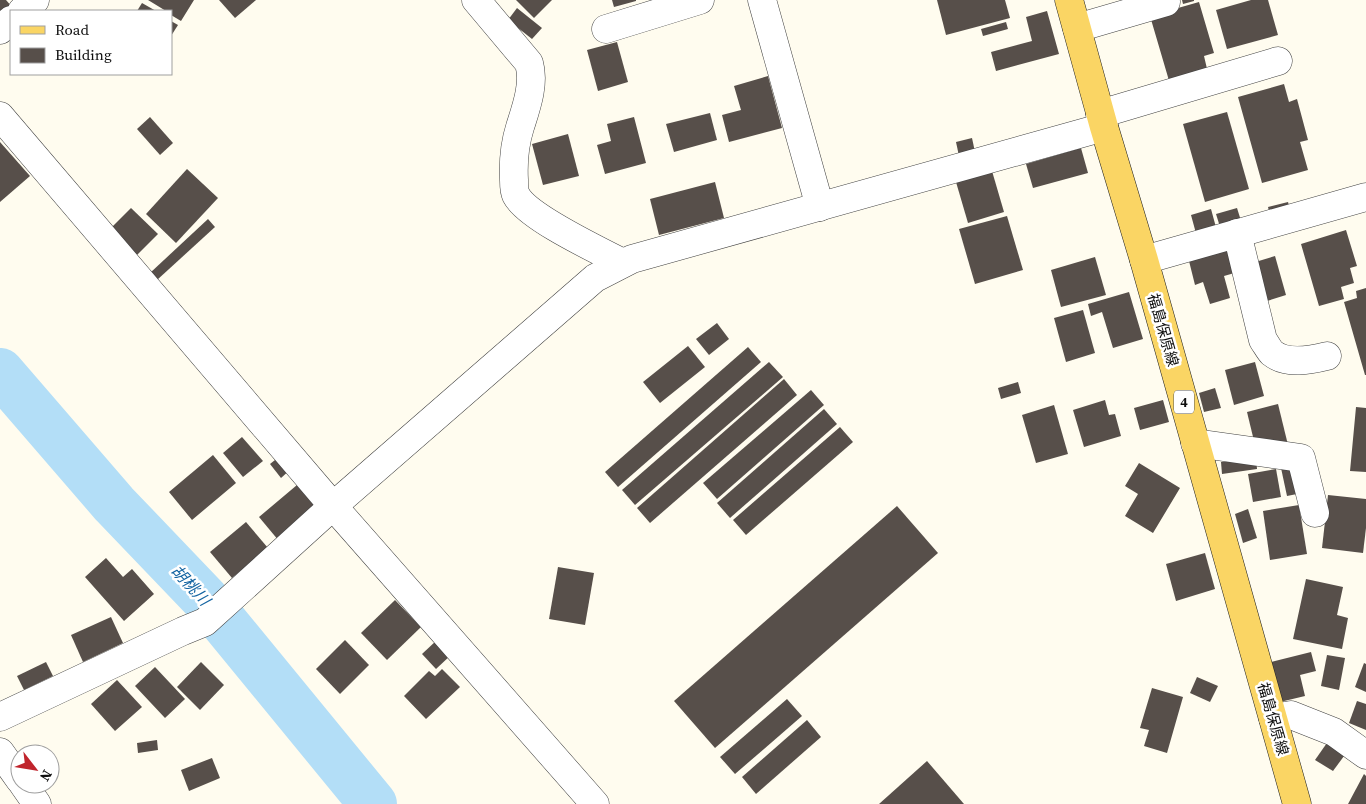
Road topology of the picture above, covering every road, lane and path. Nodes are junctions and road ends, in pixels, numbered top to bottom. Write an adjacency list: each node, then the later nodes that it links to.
1 (35, 0): 7 (street)
2 (476, 0): 19 (street)
3 (700, 0): 11 (street)
4 (762, 0): 16 (street)
5 (1070, 0): 9 (main road, 福島保原線 / 4)
6 (1166, 2): 9 (street)
7 (23, 10)
8 (10, 21): 10 (street)
9 (1077, 28): 14 (main road, 福島保原線 / 4)
10 (0, 30)
11 (606, 30)
12 (1278, 61): 14 (street)
13 (0, 116): 22 (street)
14 (1102, 121): 16 (street); 18 (main road, 福島保原線 / 4)
15 (1366, 197): 17 (street)
16 (820, 207): 19 (street)
17 (1236, 233): 18 (street); 20 (street)
18 (1144, 260): 21 (main road, 福島保原線 / 4)
19 (622, 263): 22 (street)
20 (1327, 356)
21 (1195, 443): 23 (street); 25 (main road, 福島保原線 / 4)
22 (334, 506): 24 (street); 29 (street)
23 (1315, 513)
24 (0, 717)
25 (1273, 718): 27 (street); 30 (main road, 福島保原線 / 4)
26 (0, 752): 28 (street)
27 (1366, 755)
28 (10, 766)
29 (595, 804)
30 (1297, 804)

